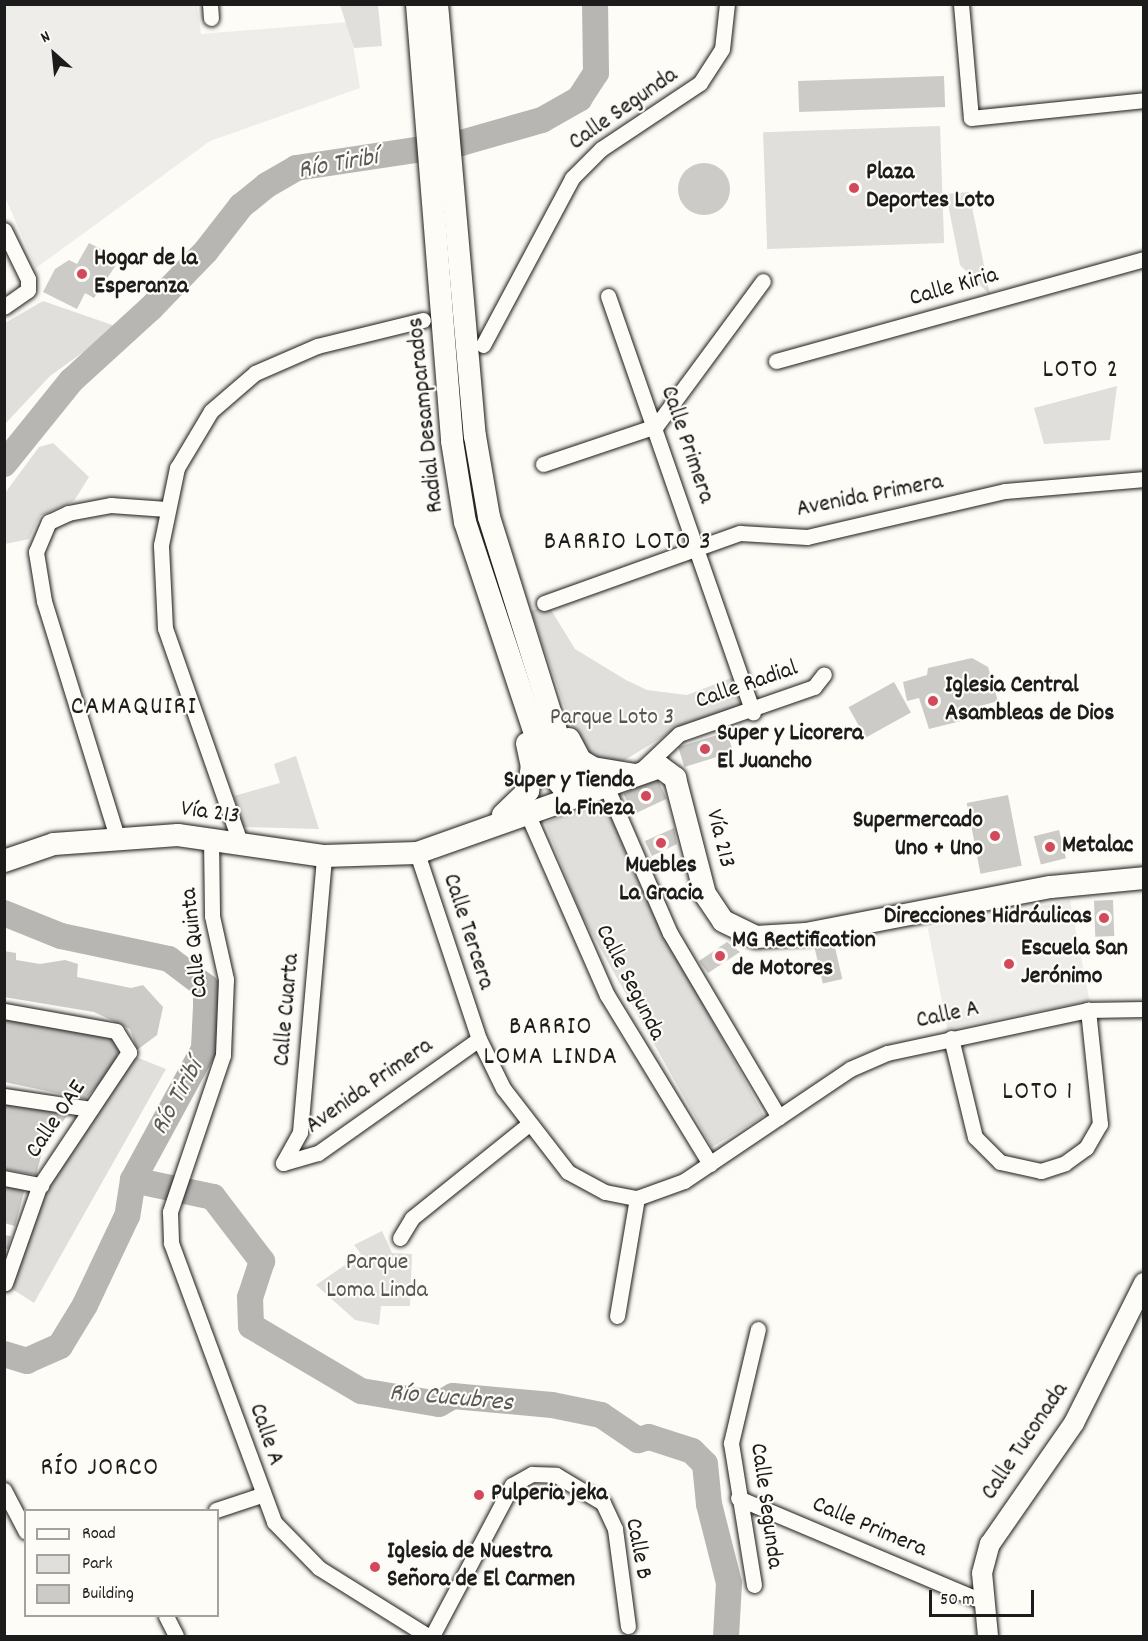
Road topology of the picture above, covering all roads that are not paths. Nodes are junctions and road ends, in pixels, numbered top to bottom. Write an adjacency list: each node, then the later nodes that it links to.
1 (417, 4): 5 (main road, Radial Desamparados)
2 (437, 4): 5 (main road, Radial Desamparados)
3 (727, 4): 14 (street, Calle Segunda)
4 (961, 4): 6 (street)
5 (431, 49): 8 (main road, Radial Desamparados)
6 (1143, 100)
7 (4, 230): 12 (street)
8 (448, 239): 23 (main road, Radial Desamparados); 24 (main road, Radial Desamparados)
9 (1143, 259): 15 (street, Calle Kiria)
10 (763, 281): 16 (street)
11 (608, 296): 16 (street, Calle Primera)
12 (4, 307)
13 (423, 320): 19 (street)
14 (483, 345)
15 (776, 361)
16 (656, 426): 17 (street); 20 (street, Calle Primera)
17 (543, 464)
18 (1143, 479): 20 (street, Avenida Primera)
19 (165, 509): 33 (street); 35 (street)
20 (698, 546): 21 (street, Avenida Primera); 25 (street, Calle Primera)
21 (544, 603)
22 (824, 674): 25 (street, Calle Radial)
23 (545, 697): 28 (main road); 30 (main road, Radial Desamparados)
24 (522, 701): 27 (main road); 30 (main road, Radial Desamparados)
25 (753, 712): 26 (street, Calle Radial)
26 (679, 734): 28 (street, Calle Radial); 29 (street, Calle Radial)
27 (532, 767): 31 (main road); 32 (main road)
28 (636, 775): 29 (main road, Vía 213); 30 (main road, Vía 213)
29 (675, 778): 39 (main road, Vía 213)
30 (590, 792): 31 (main road, Vía 213); 47 (street)
31 (527, 813): 32 (main road, Vía 213); 50 (street, Calle Segunda)
32 (475, 834): 36 (main road, Vía 213)
33 (117, 837): 34 (main road, Vía 213); 38 (main road, Vía 213)
34 (211, 840): 35 (main road, Vía 213); 52 (street, Calle Quinta)
35 (241, 845): 37 (main road, Vía 213)
36 (417, 853): 37 (main road, Vía 213); 44 (street, Calle Tercera)
37 (324, 856): 49 (street, Calle Cuarta)
38 (4, 861)
39 (1143, 878)
40 (1143, 1009): 41 (street, Calle A)
41 (1088, 1010): 43 (street, Calle A); 43 (street)
42 (4, 1011): 46 (street, Calle 0AE)
43 (951, 1038): 47 (street, Calle A)
44 (479, 1039): 48 (street, Calle Tercera); 49 (street, Avenida Primera)
45 (4, 1096): 46 (street)
46 (91, 1109): 53 (street, Calle 0AE)
47 (780, 1117): 50 (street, Calle A)
48 (529, 1124): 54 (street, Calle Tercera); 55 (street)
49 (283, 1163)
50 (710, 1164): 54 (street, Calle A)
51 (4, 1178): 53 (street)
52 (180, 1178): 61 (street, Calle A)
53 (41, 1185): 56 (street, Calle 0AE)
54 (637, 1198): 58 (street)
55 (400, 1238)
56 (5, 1283)
57 (1143, 1283): 66 (street, Calle Tuconada)
58 (617, 1316)
59 (758, 1329): 62 (street, Calle Segunda)
60 (4, 1490): 64 (street)
61 (261, 1495): 63 (street); 70 (street, Calle A)
62 (738, 1498): 65 (street, Calle Segunda); 66 (street, Calle Primera)
63 (219, 1509)
64 (24, 1528)
65 (754, 1585)
66 (982, 1600): 71 (street, Calle Tuconada)
67 (166, 1617): 69 (street)
68 (628, 1626): 70 (street, Calle B)
69 (176, 1636)
70 (430, 1636)
71 (988, 1636)

